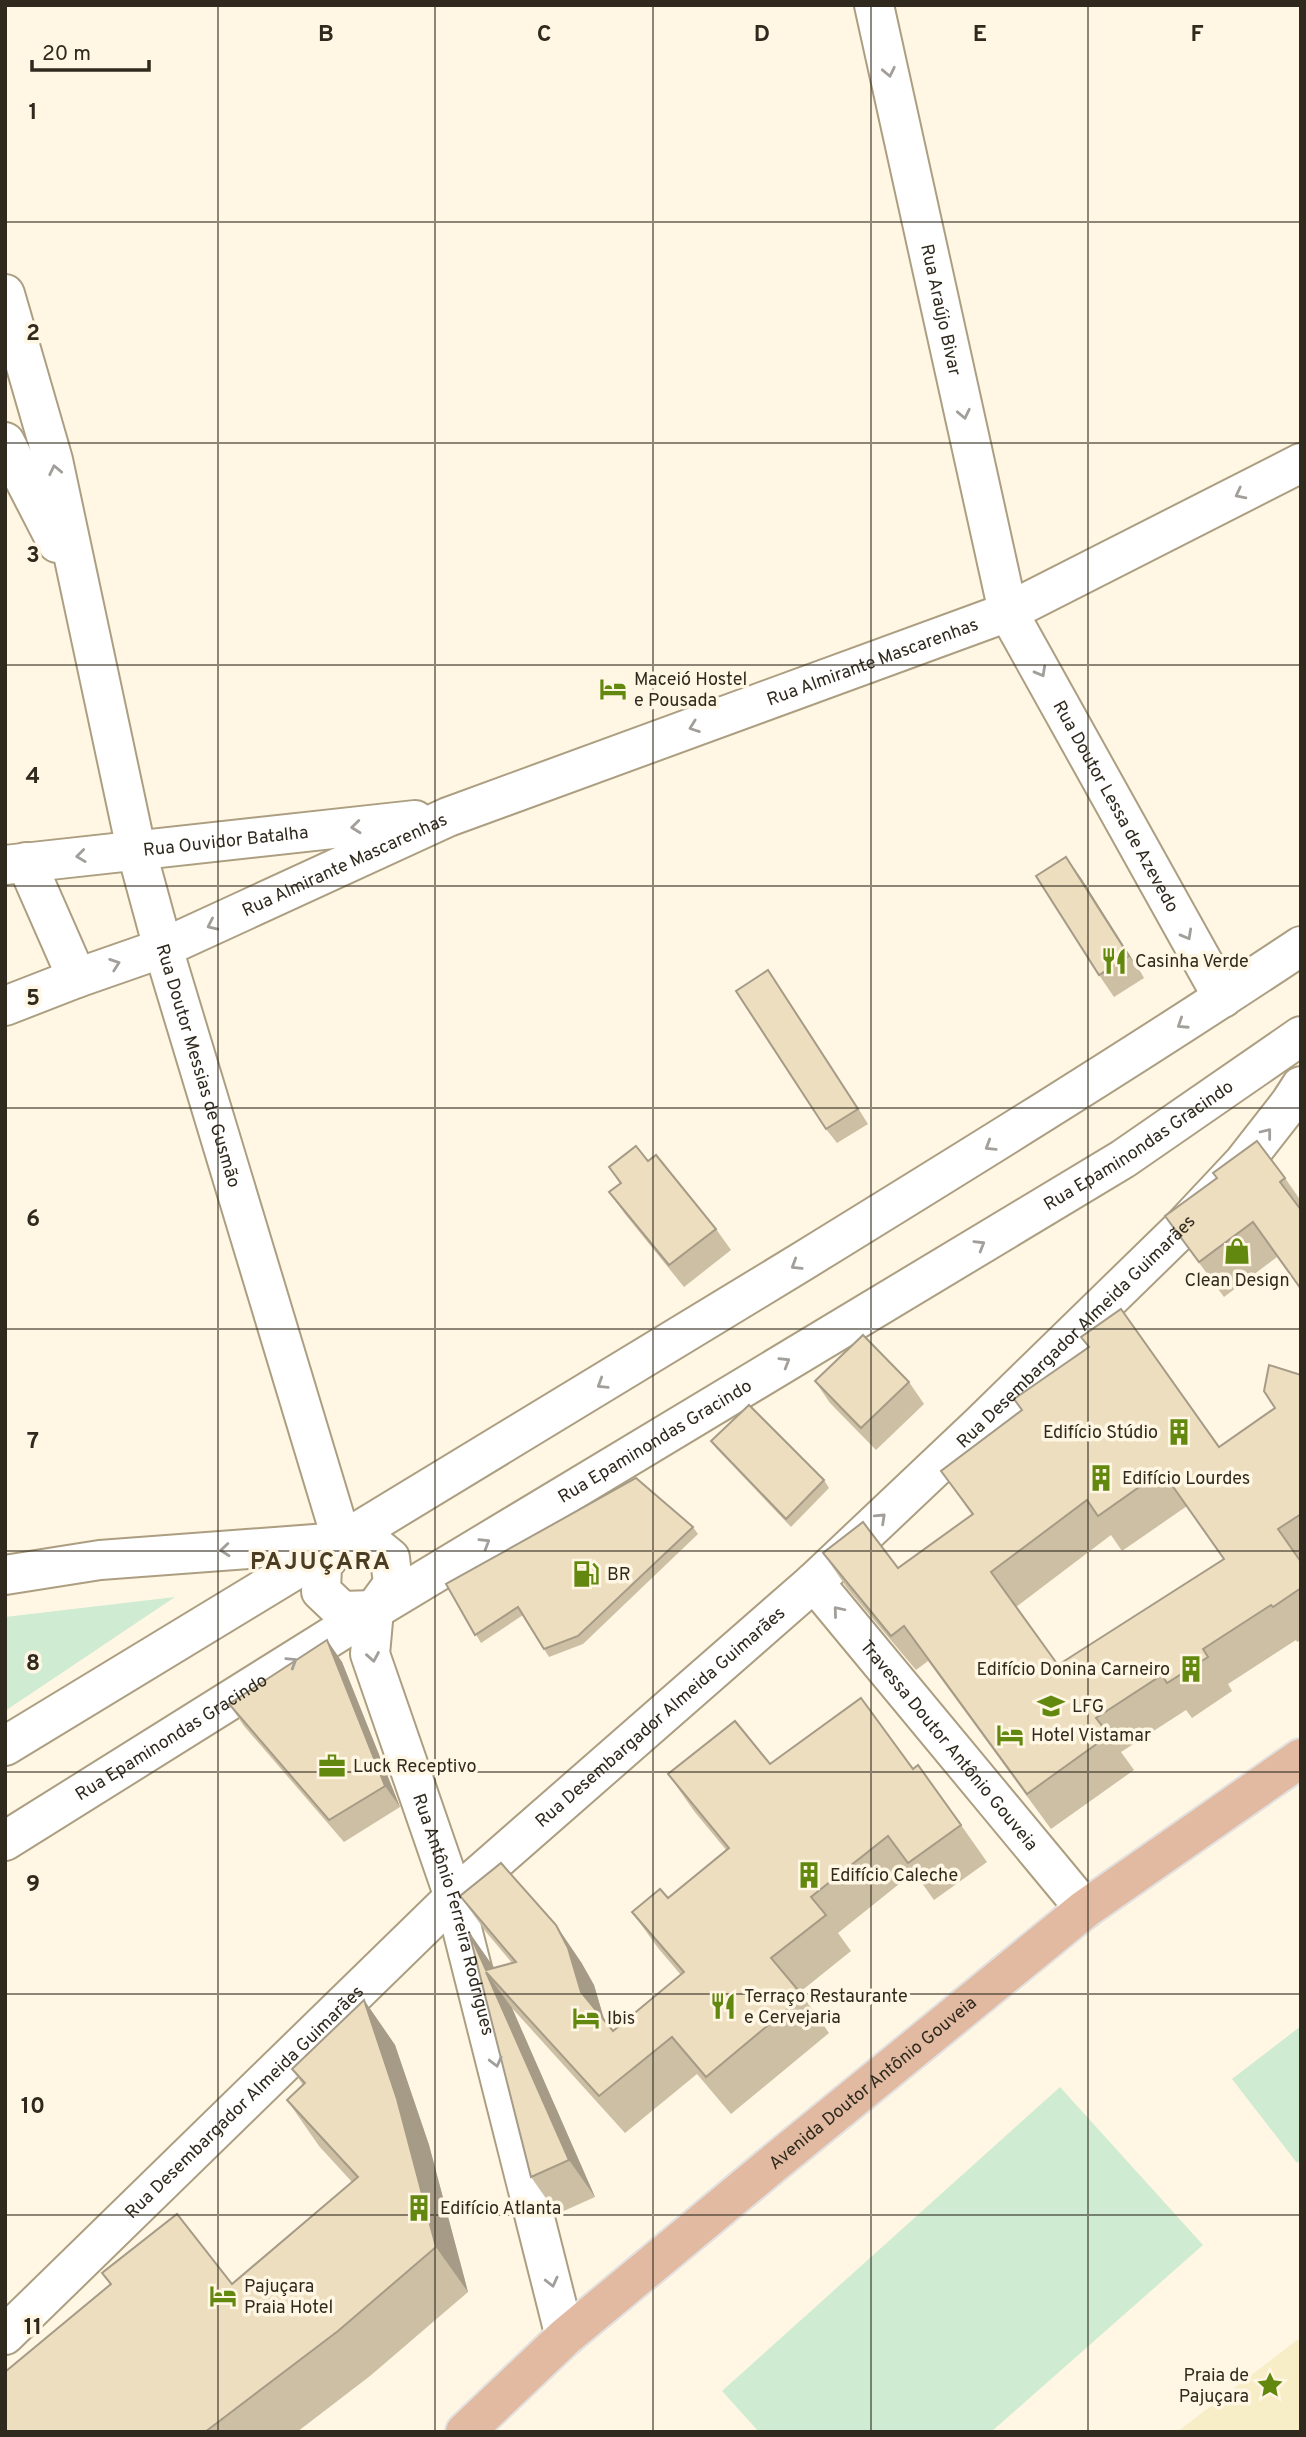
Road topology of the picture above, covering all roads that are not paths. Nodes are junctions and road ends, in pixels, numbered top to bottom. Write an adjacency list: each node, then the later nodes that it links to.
1 (874, 5): 7 (street, Rua Araújo Bivar, one-way to 7)
2 (5, 294): 3 (street, Rua Doutor Messias de Gusmão)
3 (16, 372): 6 (street, Rua Doutor Messias de Gusmão, one-way to 3)
4 (5, 442): 6 (street, Rua Doutor Messias de Gusmão)
5 (1301, 463): 7 (street, Rua Almirante Mascarenhas, one-way to 7)
6 (79, 585): 9 (street, Rua Doutor Messias de Gusmão)
7 (1008, 612): 8 (street, Rua Almirante Mascarenhas, one-way to 8); 14 (street, Rua Doutor Lessa de Azevedo, one-way to 14)
8 (448, 817): 9 (street, Rua Ouvidor Batalha, one-way to 9); 12 (street, Rua Almirante Mascarenhas, one-way to 12)
9 (136, 849): 10 (street, Rua Ouvidor Batalha, one-way to 10); 12 (street, Rua Doutor Messias de Gusmão)
10 (16, 864): 13 (street)
11 (1301, 946): 14 (street)
12 (163, 948): 13 (street, Rua Almirante Mascarenhas, one-way to 12); 18 (street, Rua Doutor Messias de Gusmão)
13 (77, 978): 15 (street, Rua Almirante Mascarenhas)
14 (1223, 998): 18 (street, one-way to 18)
15 (5, 1006)
16 (1301, 1036): 21 (street, Rua Epaminondas Gracindo, one-way to 16)
17 (1301, 1086): 20 (street, Rua Desembargador Almeida Guimarães, one-way to 17)
18 (342, 1541): 19 (street, one-way to 19); 21 (street); 21 (street); 22 (street)
19 (5, 1575)
20 (814, 1582): 25 (street, Rua Desembargador Almeida Guimarães); 26 (street, Travessa Doutor Antônio Gouveia, one-way to 20)
21 (374, 1610): 24 (street, Rua Epaminondas Gracindo, one-way to 21); 25 (street, Rua Antônio Ferreira Rodrigues, one-way to 25)
22 (5, 1746)
23 (1301, 1758): 26 (main road, Avenida Doutor Antônio Gouveia)
24 (5, 1841)
25 (454, 1897): 27 (street, Rua Desembargador Almeida Guimarães); 28 (street, Rua Antônio Ferreira Rodrigues, one-way to 28)
26 (1085, 1909): 28 (main road, Avenida Doutor Antônio Gouveia)
27 (5, 2335)
28 (565, 2337): 29 (main road, Avenida Doutor Antônio Gouveia)
29 (465, 2432)

